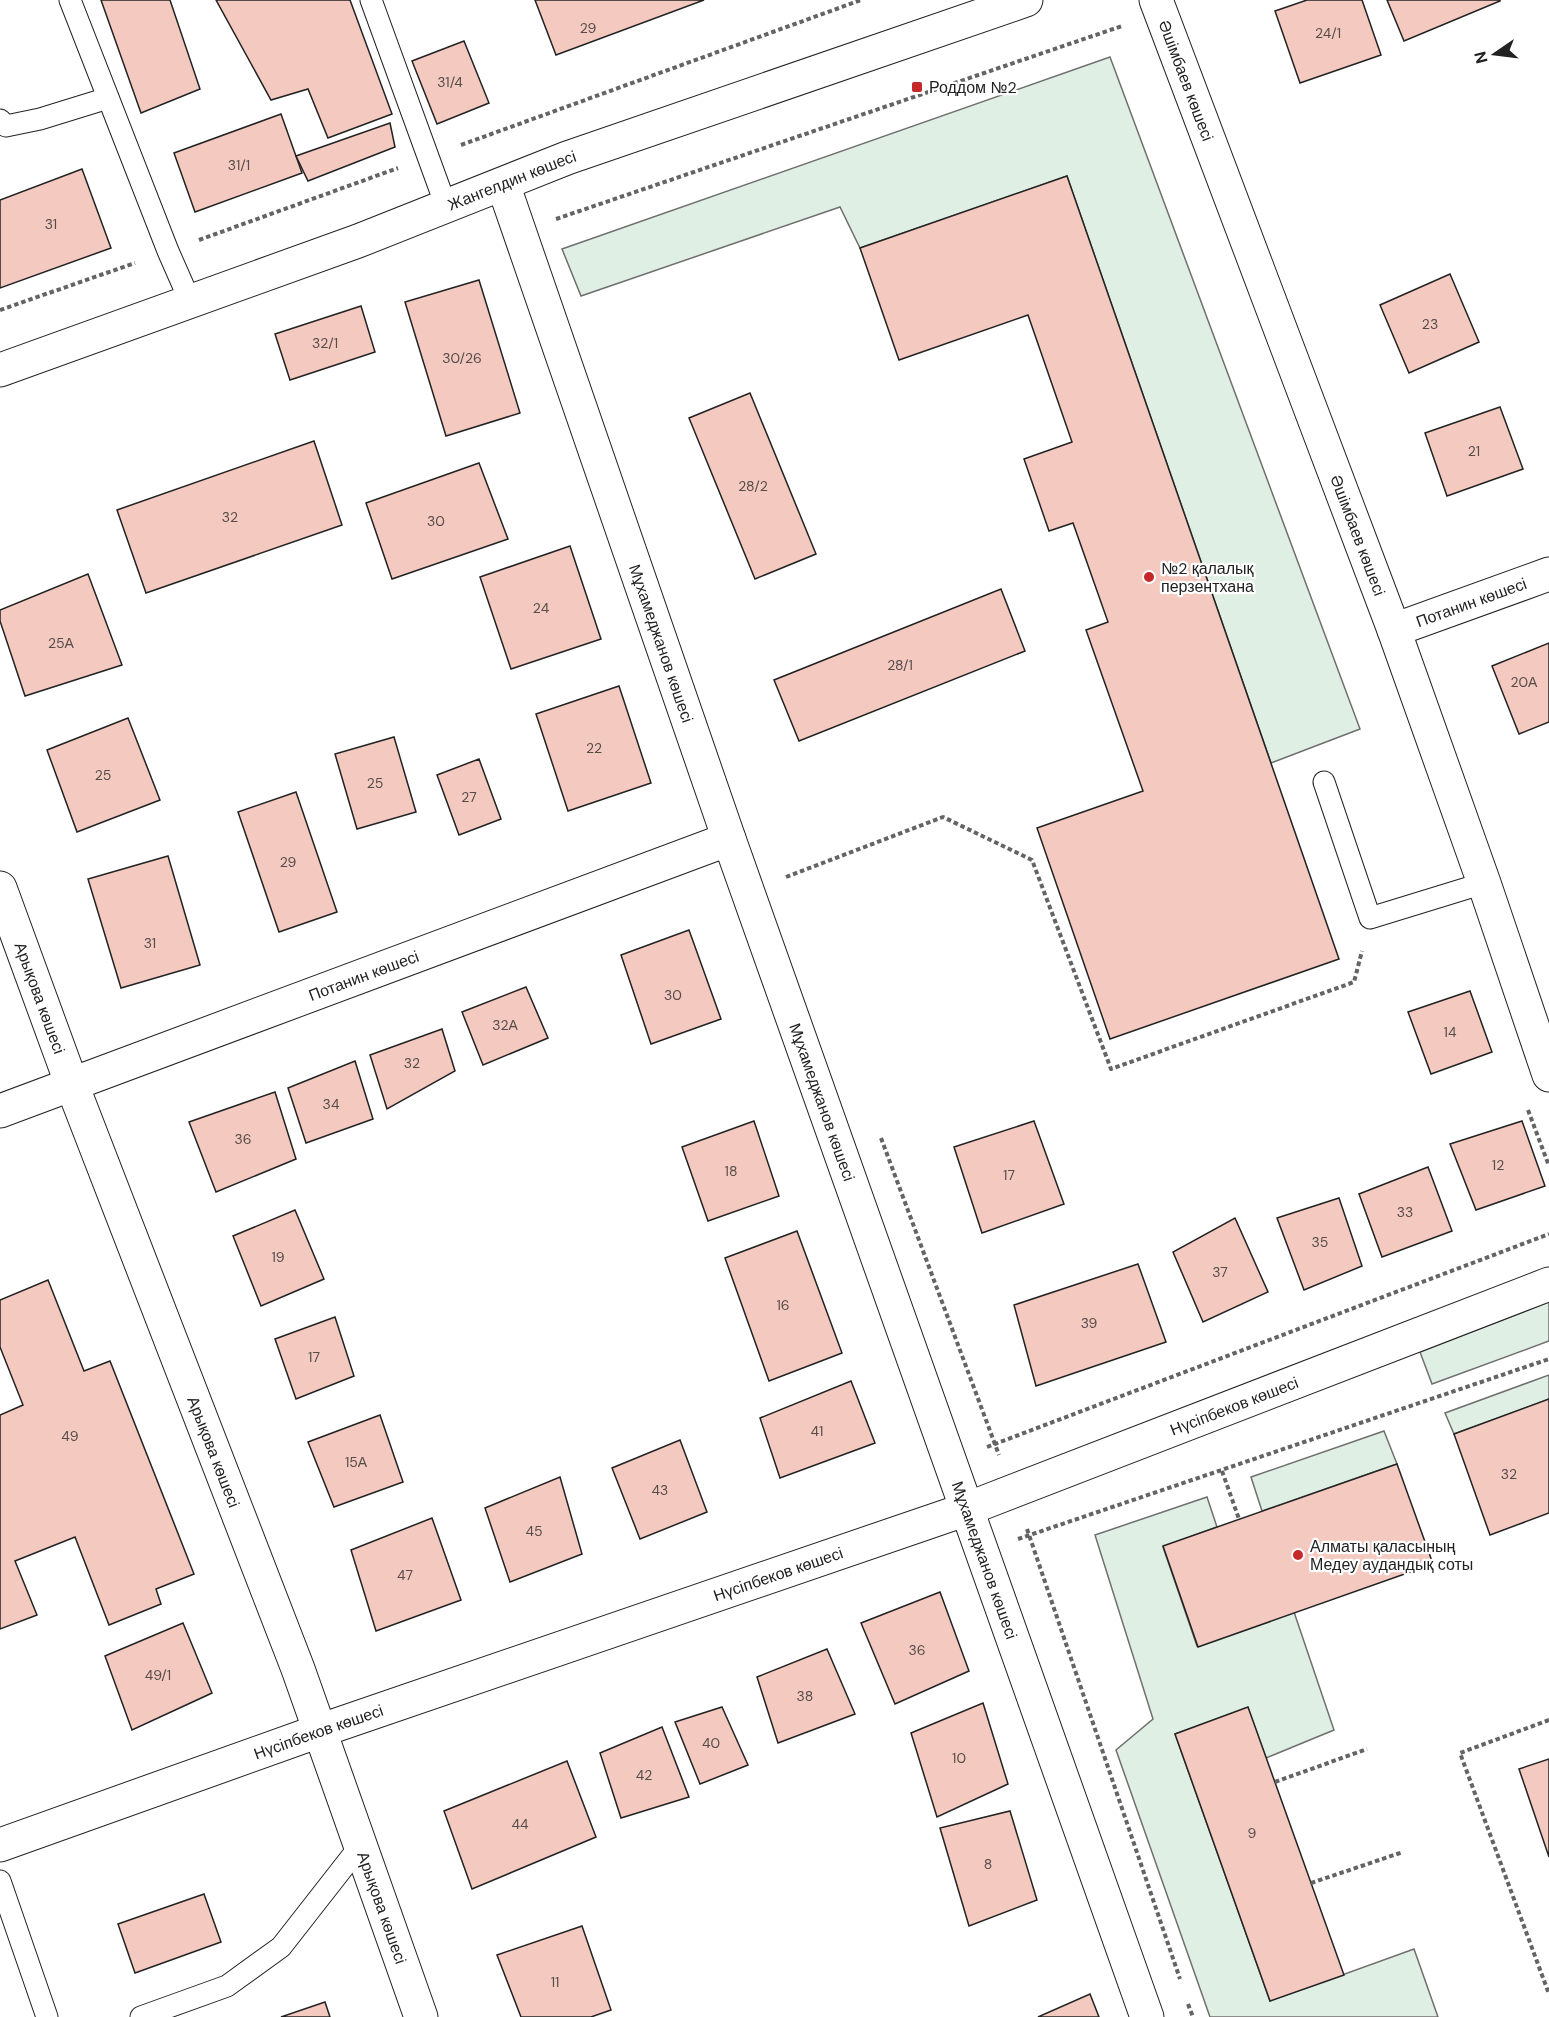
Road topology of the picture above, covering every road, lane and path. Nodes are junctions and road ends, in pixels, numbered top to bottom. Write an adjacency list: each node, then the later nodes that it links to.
1 (70, 0): 6 (lane)
2 (371, 0): 9 (lane)
3 (1026, 0): 8 (street, Жангелдин көшесі)
4 (1156, 0): 14 (street, Әшімбаев көшесі)
5 (1124, 25): 10 (path)
6 (108, 98): 7 (lane); 11 (lane)
7 (0, 120)
8 (503, 184): 9 (street, Жангелдин көшесі); 10 (street, Мұхамеджанов көшесі)
9 (446, 206): 11 (street, Жангелдин көшесі)
10 (519, 232): 16 (street, Мұхамеджанов көшесі)
11 (190, 301): 12 (street, Жангелдин көшесі)
12 (0, 370)
13 (1549, 574): 14 (street, Потанин көшесі)
14 (1394, 630): 17 (street, Әшімбаев көшесі)
15 (1324, 782): 20 (lane)
16 (729, 838): 19 (street, Мұхамеджанов көшесі); 22 (street, Потанин көшесі)
17 (1484, 883): 20 (lane); 21 (street, Әшімбаев көшесі)
18 (0, 888): 22 (street, Арықова көшесі)
19 (749, 892): 20 (path); 29 (street, Мұхамеджанов көшесі)
20 (1370, 918)
21 (1549, 1075)
22 (72, 1085): 23 (street, Потанин көшесі); 37 (street, Арықова көшесі)
23 (0, 1111)
24 (879, 1133): 28 (path)
25 (1549, 1234): 28 (path)
26 (1549, 1284): 31 (street, Нүсіпбеков көшесі)
27 (1549, 1359): 30 (path)
28 (995, 1443): 29 (path); 31 (path)
29 (950, 1461): 32 (street, Мұхамеджанов көшесі)
30 (1222, 1471): 33 (path); 34 (path)
31 (1013, 1492): 32 (street, Нүсіпбеков көшесі); 34 (path)
32 (967, 1509): 35 (street, Мұхамеджанов көшесі); 37 (street, Нүсіпбеков көшесі)
33 (1239, 1520)
34 (1029, 1536): 35 (path); 45 (path)
35 (982, 1552): 52 (street, Мұхамеджанов көшесі)
36 (1549, 1720): 46 (path)
37 (319, 1731): 40 (street, Нүсіпбеков көшесі); 41 (street, Арықова көшесі)
38 (1367, 1749): 39 (path)
39 (1275, 1782)
40 (0, 1845)
41 (360, 1846): 48 (lane); 51 (street, Арықова көшесі)
42 (1403, 1852): 44 (path)
43 (0, 1881): 49 (lane)
44 (1311, 1883)
45 (1181, 1983)
46 (1549, 1994)
47 (1185, 1995): 53 (path)
48 (163, 2013): 50 (lane)
49 (47, 2017)
50 (141, 2017)
51 (421, 2017)
52 (1147, 2017)
53 (1192, 2017)

